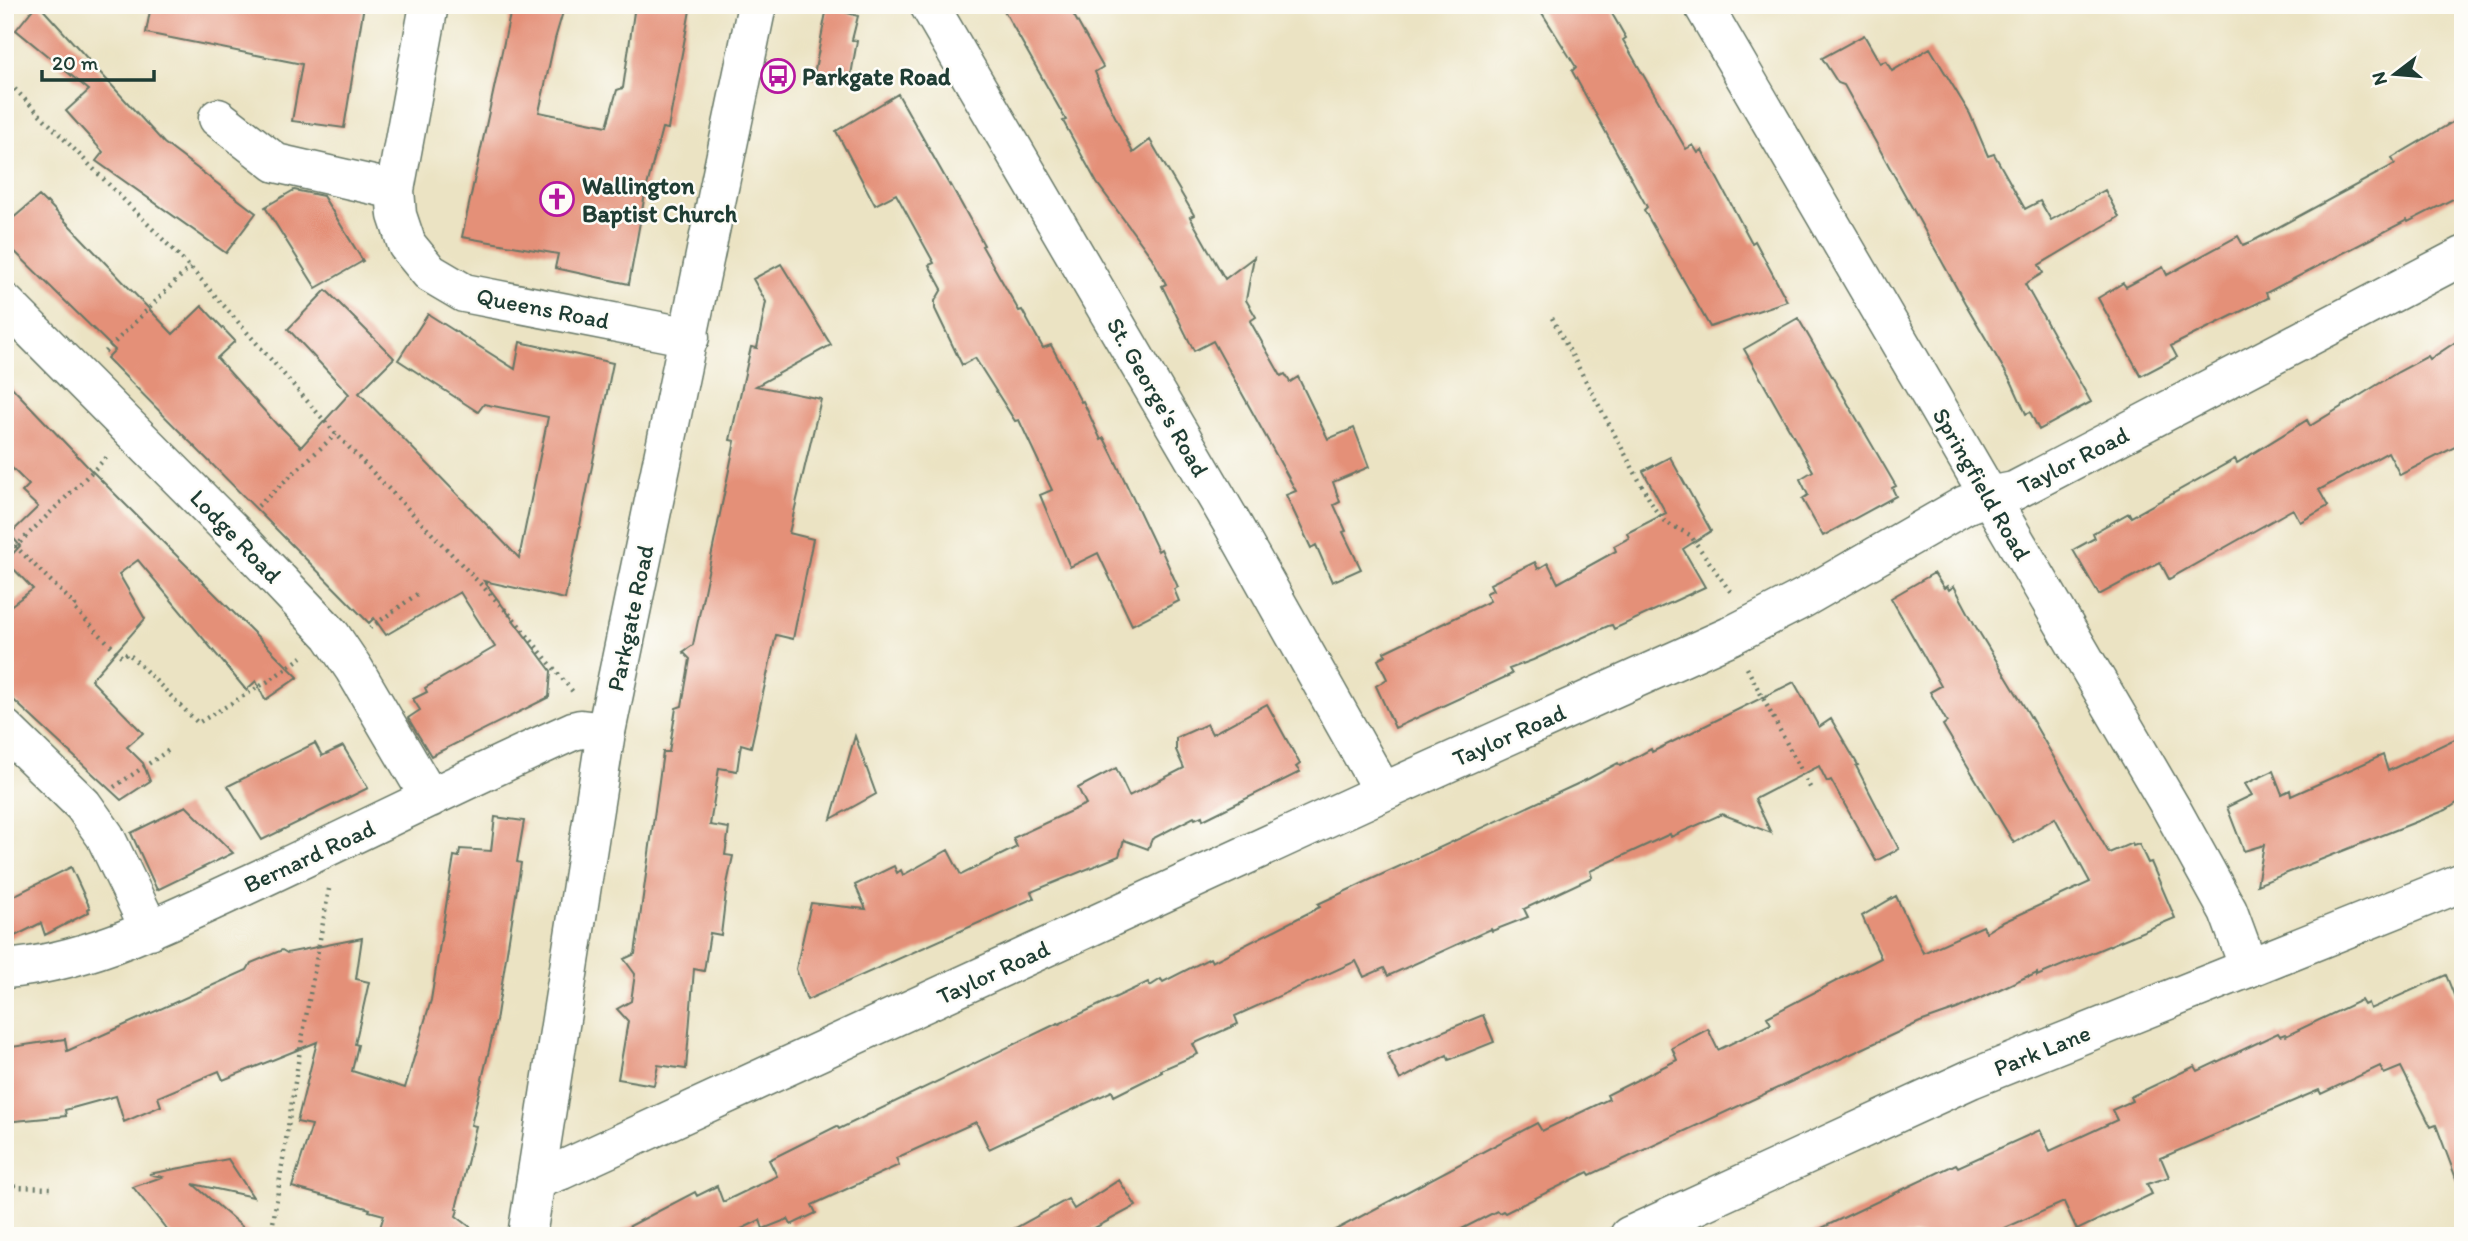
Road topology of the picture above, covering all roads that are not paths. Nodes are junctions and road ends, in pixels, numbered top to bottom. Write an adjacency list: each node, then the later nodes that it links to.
1 (429, 5): 6 (street, Queens Road)
2 (757, 5): 9 (street, Parkgate Road)
3 (929, 5): 13 (street, St. George's Road)
4 (1703, 5): 10 (street, Springfield Road)
5 (218, 118): 6 (street)
6 (396, 190): 9 (street, Queens Road)
7 (2463, 256): 10 (street, Taylor Road)
8 (5, 303): 14 (street, Lodge Road)
9 (690, 337): 12 (street, Parkgate Road)
10 (1989, 496): 13 (street, Taylor Road); 17 (street, Springfield Road)
11 (5, 729): 16 (street)
12 (606, 732): 14 (street, Bernard Road); 19 (street, Parkgate Road)
13 (1383, 792): 19 (street, Taylor Road)
14 (430, 798): 16 (street, Bernard Road)
15 (2463, 882): 17 (street, Park Lane)
16 (150, 930): 18 (street, Bernard Road)
17 (2249, 968): 21 (street, Park Lane)
18 (5, 969)
19 (536, 1180): 20 (street, Parkgate Road)
20 (527, 1236)
21 (1629, 1236)

